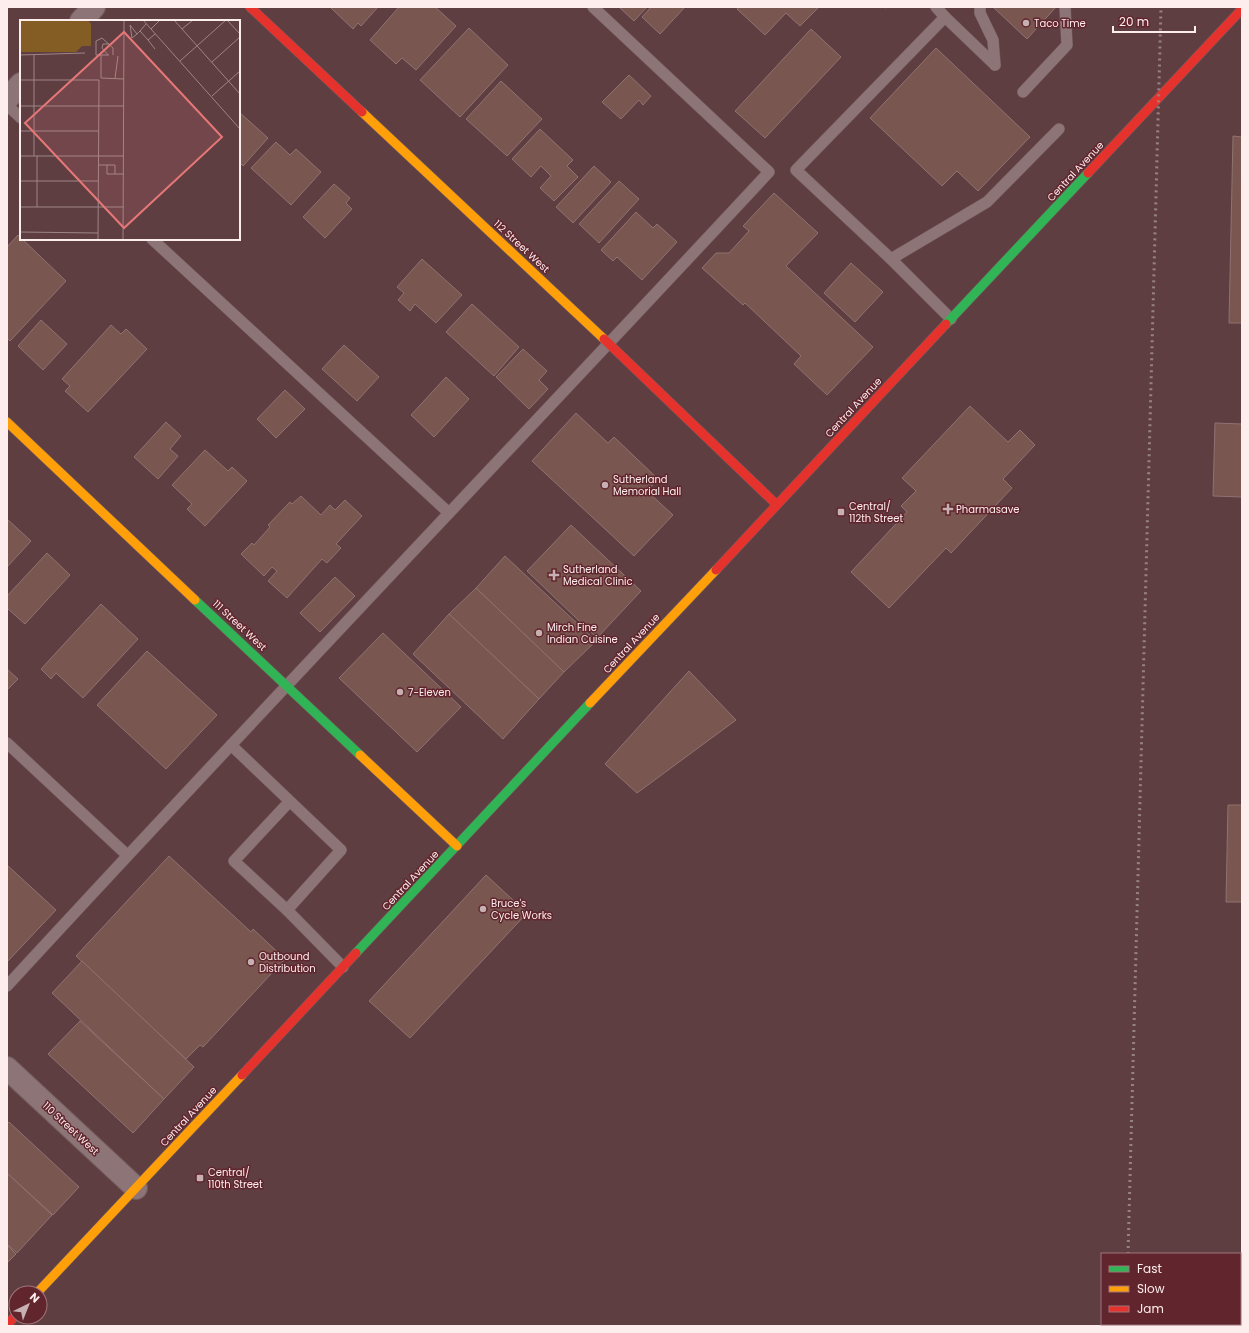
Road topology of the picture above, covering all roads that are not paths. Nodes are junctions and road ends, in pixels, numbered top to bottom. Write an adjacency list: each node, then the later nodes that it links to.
1 (94, 7): 9 (street)
2 (250, 7): 19 (main road, 112 Street West)
3 (593, 7): 19 (lane)
4 (936, 7): 8 (lane)
5 (980, 7): 8 (lane)
6 (1065, 7): 11 (lane)
7 (1242, 9): 18 (main road, Central Avenue)
8 (945, 17): 17 (lane)
9 (82, 20)
10 (20, 85): 12 (street)
11 (1023, 92)
12 (7, 99)
13 (7, 105): 14 (lane)
14 (20, 117)
15 (1059, 129): 17 (lane)
16 (153, 240): 22 (lane)
17 (891, 259): 18 (lane)
18 (951, 320): 21 (main road, Central Avenue)
19 (610, 344): 21 (main road, 112 Street West); 22 (lane)
20 (7, 422): 23 (main road, 111 Street West)
21 (776, 504): 27 (main road, Central Avenue)
22 (450, 513): 23 (lane)
23 (288, 685): 25 (lane); 27 (main road, 111 Street West)
24 (7, 743): 28 (lane)
25 (231, 745): 26 (lane); 28 (lane)
26 (289, 802): 29 (lane); 29 (lane)
27 (457, 846): 30 (main road, Central Avenue)
28 (127, 855): 31 (lane)
29 (287, 910): 30 (lane)
30 (343, 967): 33 (main road, Central Avenue)
31 (7, 986)
32 (7, 1068): 33 (street, 110 Street West)
33 (136, 1188): 34 (main road, Central Avenue)
34 (45, 1285)

